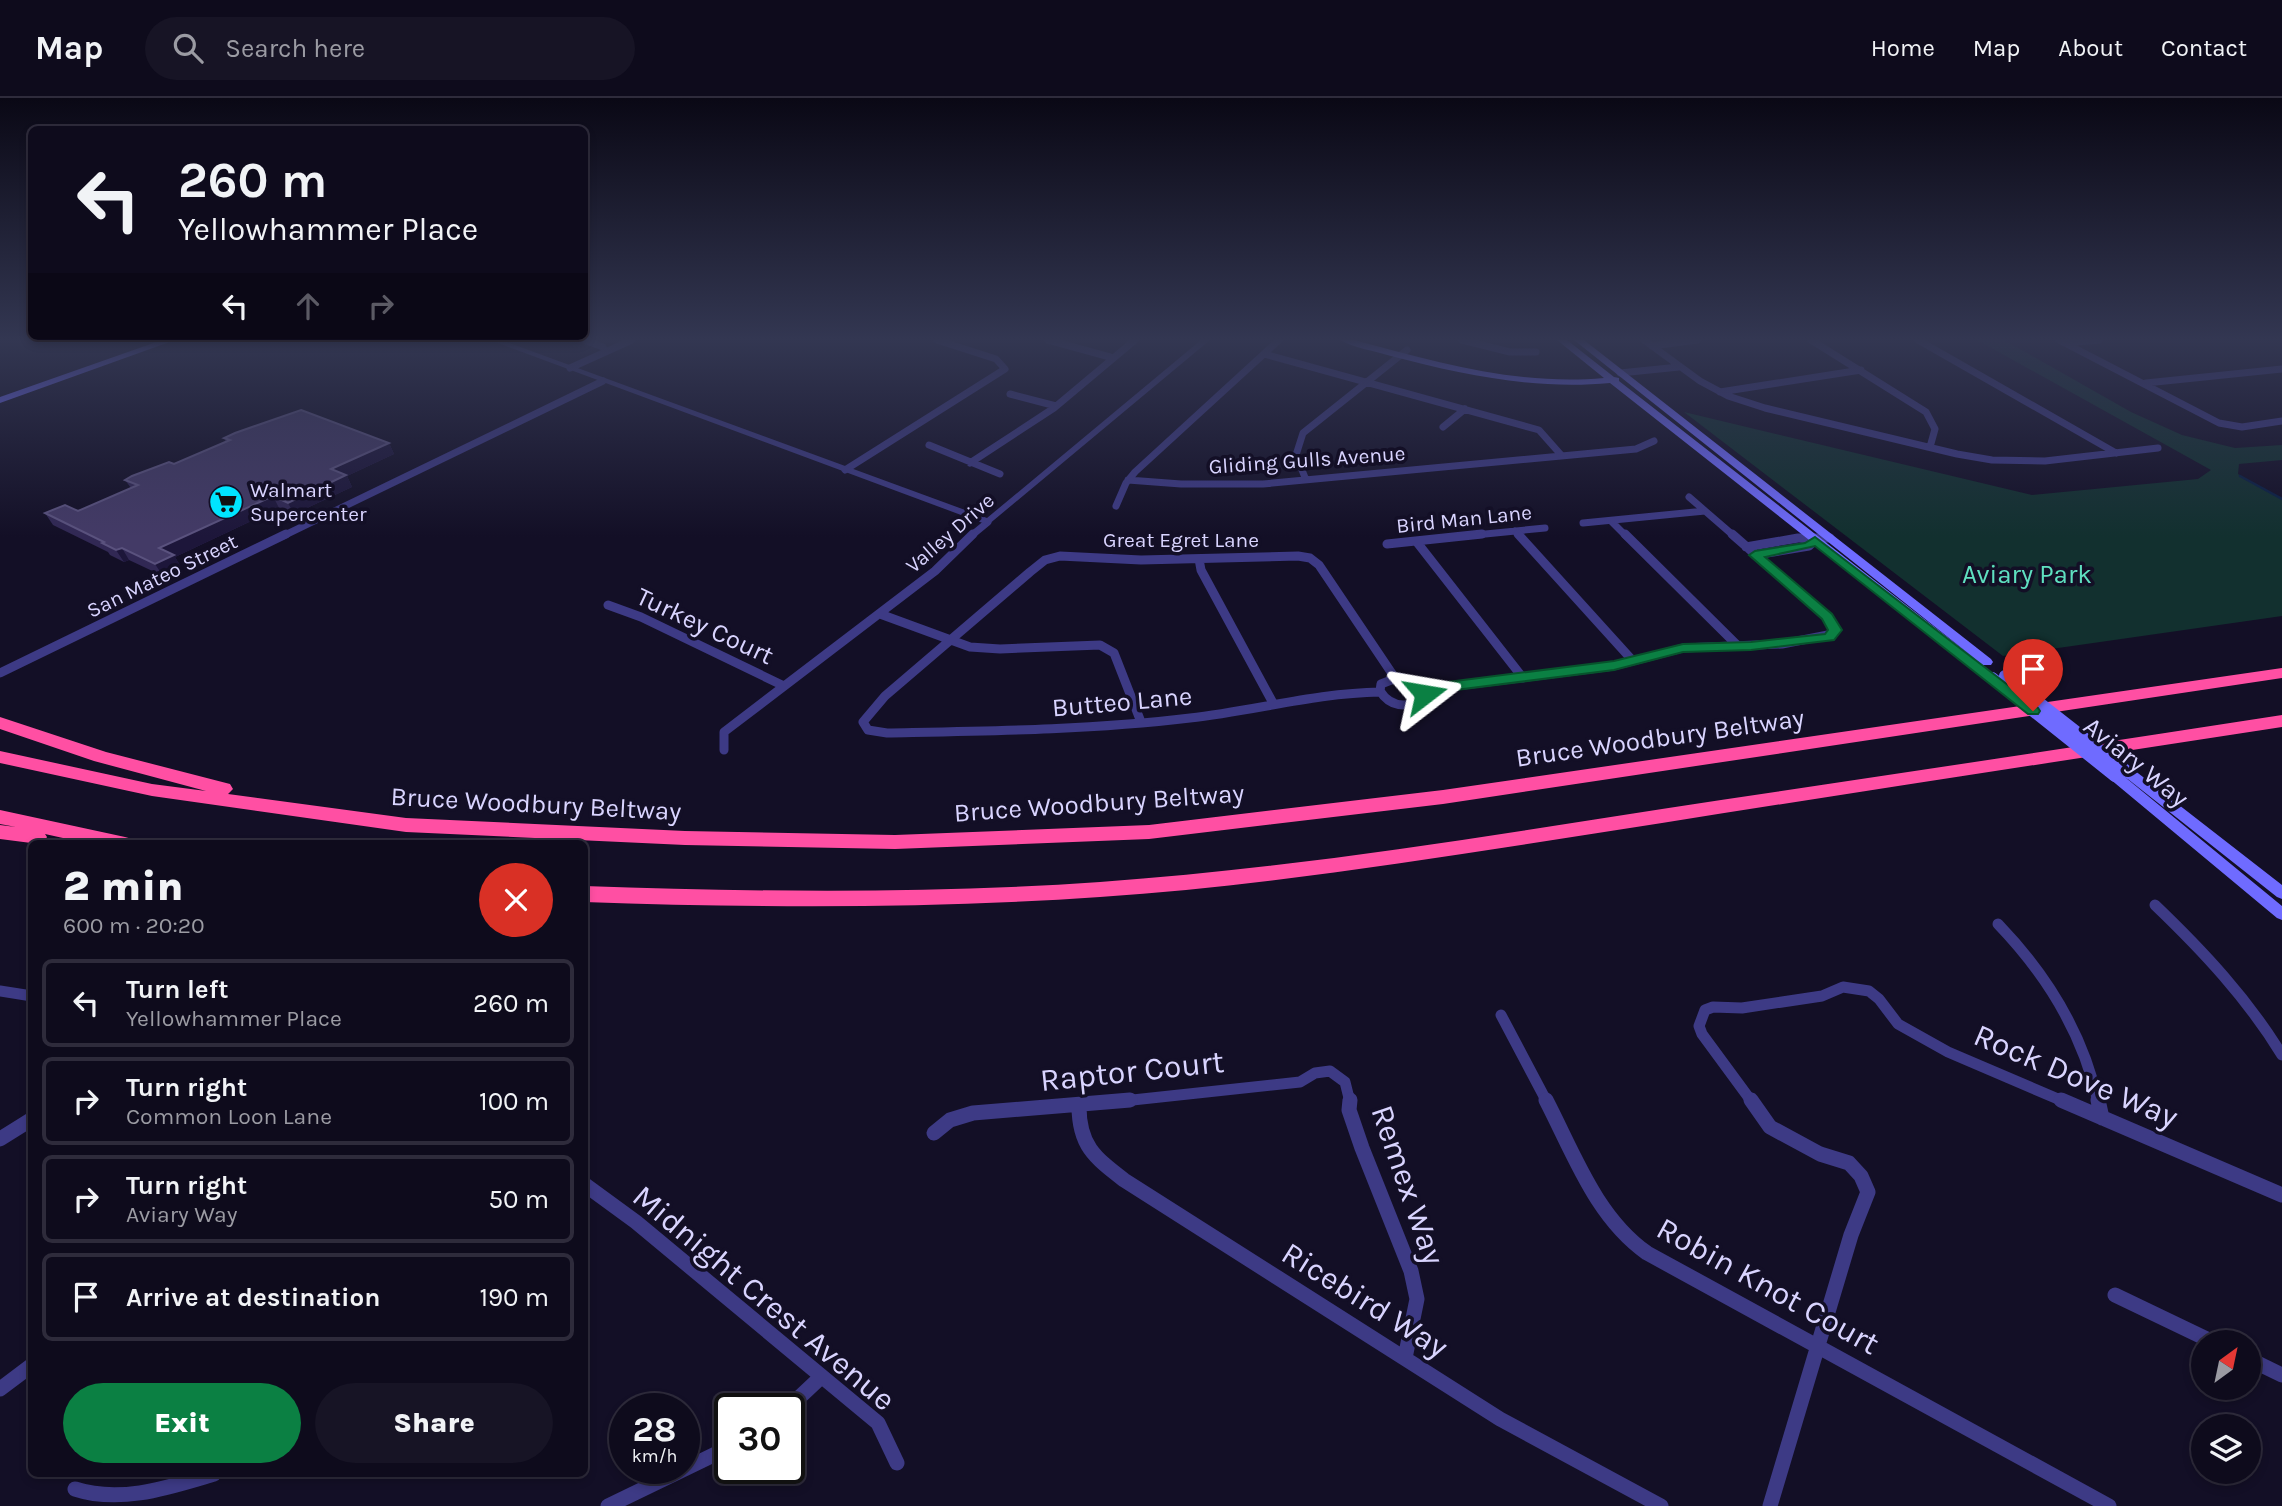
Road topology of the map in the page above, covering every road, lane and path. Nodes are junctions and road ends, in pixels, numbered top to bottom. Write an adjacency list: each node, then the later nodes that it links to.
1 (553, 406): 49 (street, San Mateo Street)
2 (671, 406): 25 (street)
3 (948, 406): 25 (street)
4 (1056, 406): 24 (street)
5 (1127, 406): 33 (street, Valley Drive)
6 (1208, 406): 27 (street)
7 (1337, 406): 28 (street)
8 (1453, 406): 15 (street)
9 (1651, 406): 38 (main road, Aviary Way)
10 (1654, 406): 37 (main road, Aviary Way)
11 (1759, 406): 20 (street)
12 (1916, 406): 20 (street)
13 (2033, 406): 22 (street)
14 (2186, 406): 16 (street)
15 (1465, 409): 17 (street); 23 (street)
16 (2282, 421)
17 (1443, 427)
18 (1654, 441): 23 (street, Gliding Gulls Avenue)
19 (929, 445): 24 (street)
20 (1930, 447): 22 (street)
21 (2158, 448): 22 (street)
22 (2116, 453)
23 (1562, 456): 28 (street, Gliding Gulls Avenue)
24 (970, 463): 26 (street)
25 (845, 470): 33 (street)
26 (1000, 474)
27 (1128, 480): 28 (street, Gliding Gulls Avenue); 30 (street)
28 (1306, 480)
29 (1689, 497): 31 (street)
30 (1116, 506)
31 (1705, 511): 32 (street); 41 (street)
32 (1611, 521): 34 (street); 47 (street)
33 (988, 522): 45 (street, Valley Drive)
34 (1583, 523)
35 (1545, 528): 36 (street, Bird Man Lane)
36 (1515, 531): 39 (street, Bird Man Lane); 48 (street)
37 (1830, 538): 38 (street); 51 (main road, Aviary Way)
38 (1815, 540): 41 (street); 42 (street); 51 (main road, Aviary Way)
39 (1416, 541): 40 (street, Bird Man Lane); 53 (street)
40 (1387, 544)
41 (1746, 547): 42 (street)
42 (1755, 555): 47 (street)
43 (1199, 559): 46 (street, Great Egret Lane); 52 (street, Great Egret Lane); 57 (street)
44 (608, 605): 54 (street, Turkey Court)
45 (880, 614): 46 (street); 54 (street, Valley Drive)
46 (951, 640): 59 (street); 59 (street, Butteo Lane)
47 (1738, 646): 48 (street)
48 (1633, 661): 53 (street)
49 (0, 673)
50 (2282, 673): 65 (highway, Bruce Woodbury Beltway)
51 (1998, 677): 63 (main road, Aviary Way, bridge)
52 (1395, 678): 55 (street); 56 (street)
53 (1523, 678): 55 (street)
54 (784, 686): 61 (street, Valley Drive)
55 (1424, 690): 56 (street)
56 (1380, 692): 57 (street, Butteo Lane)
57 (1273, 703): 59 (street, Butteo Lane)
58 (2282, 721): 70 (highway)
59 (1140, 722)
60 (0, 723): 65 (highway)
61 (724, 750)
62 (0, 757): 65 (highway, Bruce Woodbury Beltway)
63 (2122, 774): 69 (main road, Aviary Way); 72 (main road, Aviary Way)
64 (0, 817): 68 (highway)
65 (406, 824)
66 (0, 832): 67 (highway)
67 (58, 840)
68 (106, 840)
69 (2282, 893)
70 (588, 894)
71 (2155, 905): 77 (street)
72 (2282, 914)
73 (1998, 924): 80 (street)
74 (0, 991): 75 (street)
75 (28, 995)
76 (1501, 1015): 88 (street, Robin Knot Court)
77 (2282, 1055)
78 (1337, 1076): 79 (street, Raptor Court); 89 (street, Remex Way)
79 (1079, 1106): 82 (street, Raptor Court); 89 (street, Ricebird Way)
80 (2102, 1118): 85 (street, Rock Dove Way); 88 (street, Rock Dove Way)
81 (28, 1122): 83 (street)
82 (934, 1133)
83 (0, 1139)
84 (588, 1187): 93 (street, Midnight Crest Avenue)
85 (2282, 1195)
86 (2115, 1295): 87 (street)
87 (2191, 1331)
88 (1818, 1347): 102 (street); 103 (street, Robin Knot Court)
89 (1405, 1358): 101 (street, Ricebird Way)
90 (2261, 1365): 92 (street)
91 (28, 1368): 94 (street)
92 (2282, 1375)
93 (821, 1377): 95 (street); 97 (street, Midnight Crest Avenue)
94 (0, 1389)
95 (804, 1393)
96 (714, 1455): 100 (street)
97 (897, 1464)
98 (203, 1477): 99 (street)
99 (75, 1489)
100 (608, 1506)
101 (1661, 1506)
102 (1770, 1506)
103 (2109, 1506)

